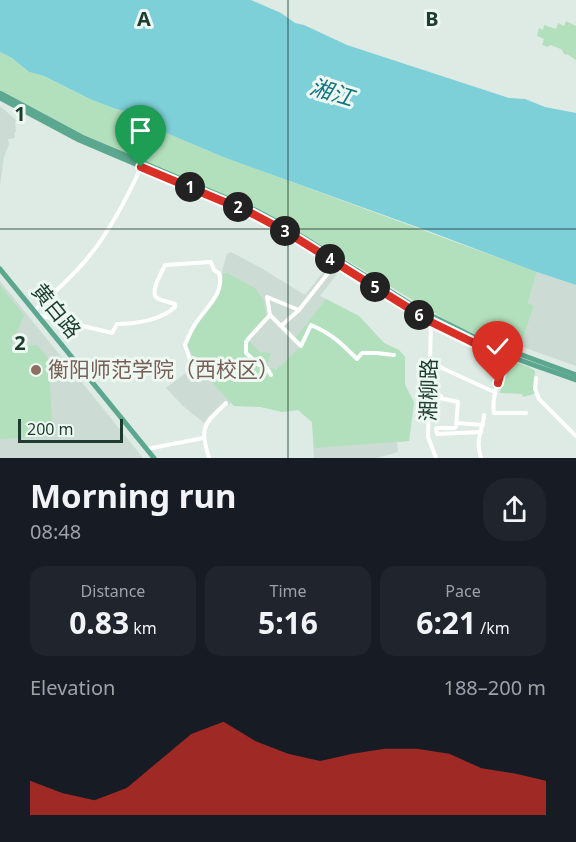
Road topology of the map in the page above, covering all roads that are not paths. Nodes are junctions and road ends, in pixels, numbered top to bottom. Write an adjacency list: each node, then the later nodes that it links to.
1 (0, 93): 16 (main road)
2 (0, 98): 3 (main road)
3 (141, 167): 4 (main road); 7 (street)
4 (337, 263): 6 (street); 9 (main road)
5 (0, 269): 7 (main road, 黄白路)
6 (299, 310): 8 (street); 10 (street)
7 (36, 313): 14 (street); 29 (main road, 黄白路)
8 (270, 315): 10 (street); 15 (street)
9 (431, 322): 12 (main road); 13 (street, 湘柳路)
10 (281, 326): 11 (street)
11 (394, 355)
12 (505, 355): 18 (main road); 22 (street)
13 (430, 363): 19 (street); 20 (street, 湘柳路)
14 (194, 371)
15 (271, 375)
16 (576, 375)
17 (536, 378): 27 (street)
18 (576, 380)
19 (492, 391)
20 (430, 394): 24 (street); 32 (street, 湘柳路)
21 (226, 403): 28 (street)
22 (526, 413)
23 (484, 415): 25 (street)
24 (457, 423): 25 (street); 26 (street)
25 (483, 425): 26 (street)
26 (481, 432): 33 (street)
27 (576, 436)
28 (203, 438): 29 (street); 31 (street)
29 (147, 449): 30 (main road, 黄白路)
30 (154, 458)
31 (208, 458)
32 (436, 458)
33 (481, 458)

